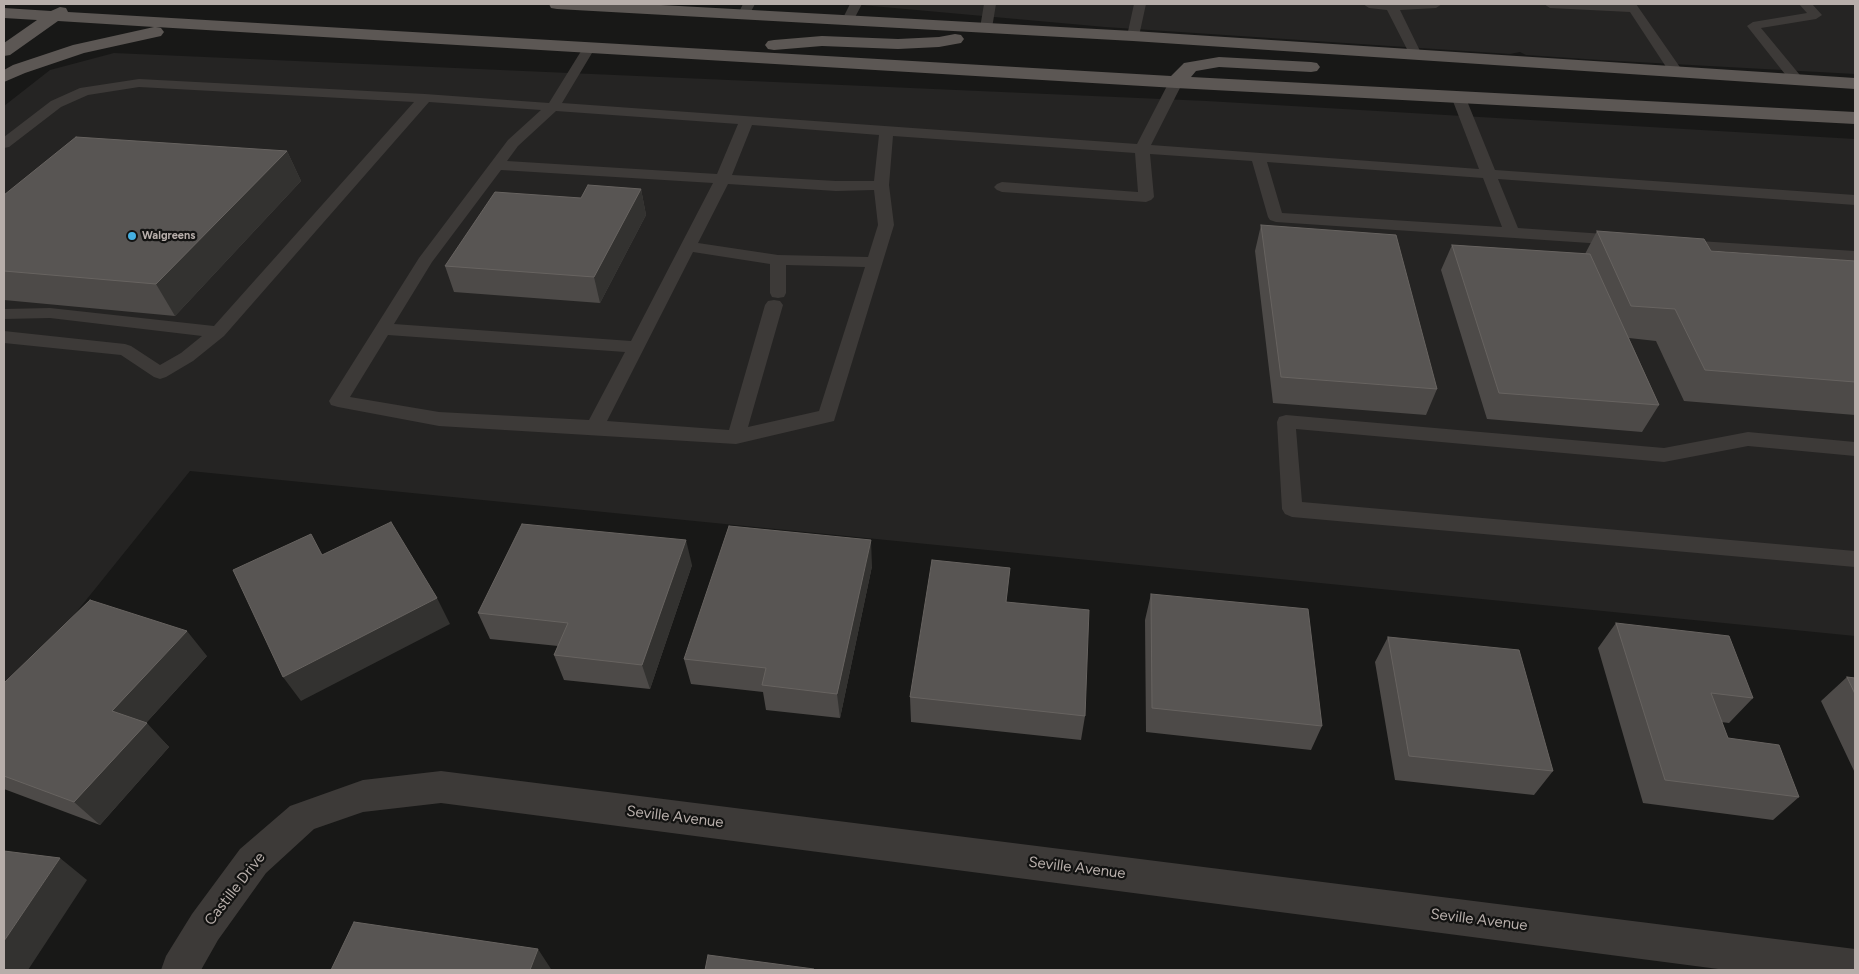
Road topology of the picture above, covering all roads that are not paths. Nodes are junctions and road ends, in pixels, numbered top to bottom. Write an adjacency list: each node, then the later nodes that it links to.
1 (71, 4): 15 (main road)
2 (558, 4): 10 (main road)
3 (856, 4): 16 (lane)
4 (990, 4): 18 (lane)
5 (1140, 4): 19 (lane)
6 (1369, 4): 12 (lane)
7 (1436, 4): 12 (lane)
8 (1550, 4): 11 (lane)
9 (1805, 4): 29 (lane)
10 (631, 6): 13 (main road)
11 (1631, 6): 26 (lane)
12 (1392, 7): 23 (lane)
13 (746, 9): 16 (main road)
14 (4, 13): 15 (main road)
15 (54, 16): 17 (main road); 21 (main road)
16 (848, 20): 18 (main road)
17 (199, 24): 20 (main road); 28 (main road)
18 (986, 28): 19 (main road); 22 (main road)
19 (1133, 36): 23 (main road)
20 (588, 48): 22 (main road); 36 (lane)
21 (4, 51)
22 (675, 53): 30 (main road)
23 (1416, 55): 24 (main road)
24 (1519, 62): 26 (main road); 27 (main road)
25 (1327, 68): 30 (main road)
26 (1677, 73): 29 (main road)
27 (1455, 75)
28 (4, 77)
29 (1797, 80): 31 (main road)
30 (1176, 82): 32 (main road); 41 (lane)
31 (1855, 84)
32 (1458, 96): 35 (main road); 44 (lane)
33 (425, 98): 36 (lane); 40 (lane); 58 (lane)
34 (1855, 102): 35 (main road)
35 (1624, 106): 37 (main road)
36 (553, 107): 38 (lane); 43 (lane)
37 (1855, 118)
38 (747, 121): 39 (lane); 45 (lane)
39 (886, 131): 41 (lane); 46 (lane)
40 (4, 144)
41 (1142, 149): 42 (lane); 47 (lane)
42 (1258, 158): 44 (lane); 49 (lane)
43 (496, 166): 45 (lane); 57 (lane)
44 (1489, 174): 48 (lane); 49 (lane)
45 (722, 180): 46 (lane); 52 (lane)
46 (881, 185): 55 (lane)
47 (1002, 187)
48 (1855, 200)
49 (1512, 233): 50 (lane)
50 (1630, 241)
51 (1669, 244): 53 (lane)
52 (688, 246): 54 (lane); 60 (lane)
53 (1855, 256)
54 (778, 260): 55 (lane); 62 (lane)
55 (874, 262): 62 (lane)
56 (4, 314): 58 (lane)
57 (383, 328): 60 (lane); 61 (lane)
58 (218, 332): 59 (lane)
59 (4, 337)
60 (636, 347): 61 (lane)
61 (596, 427): 62 (lane)
62 (736, 437)
63 (1855, 449): 64 (lane)
64 (1855, 559)
65 (302, 817): 66 (street, Seville Avenue); 67 (street, Castille Drive)
66 (1855, 968)
67 (180, 970)

